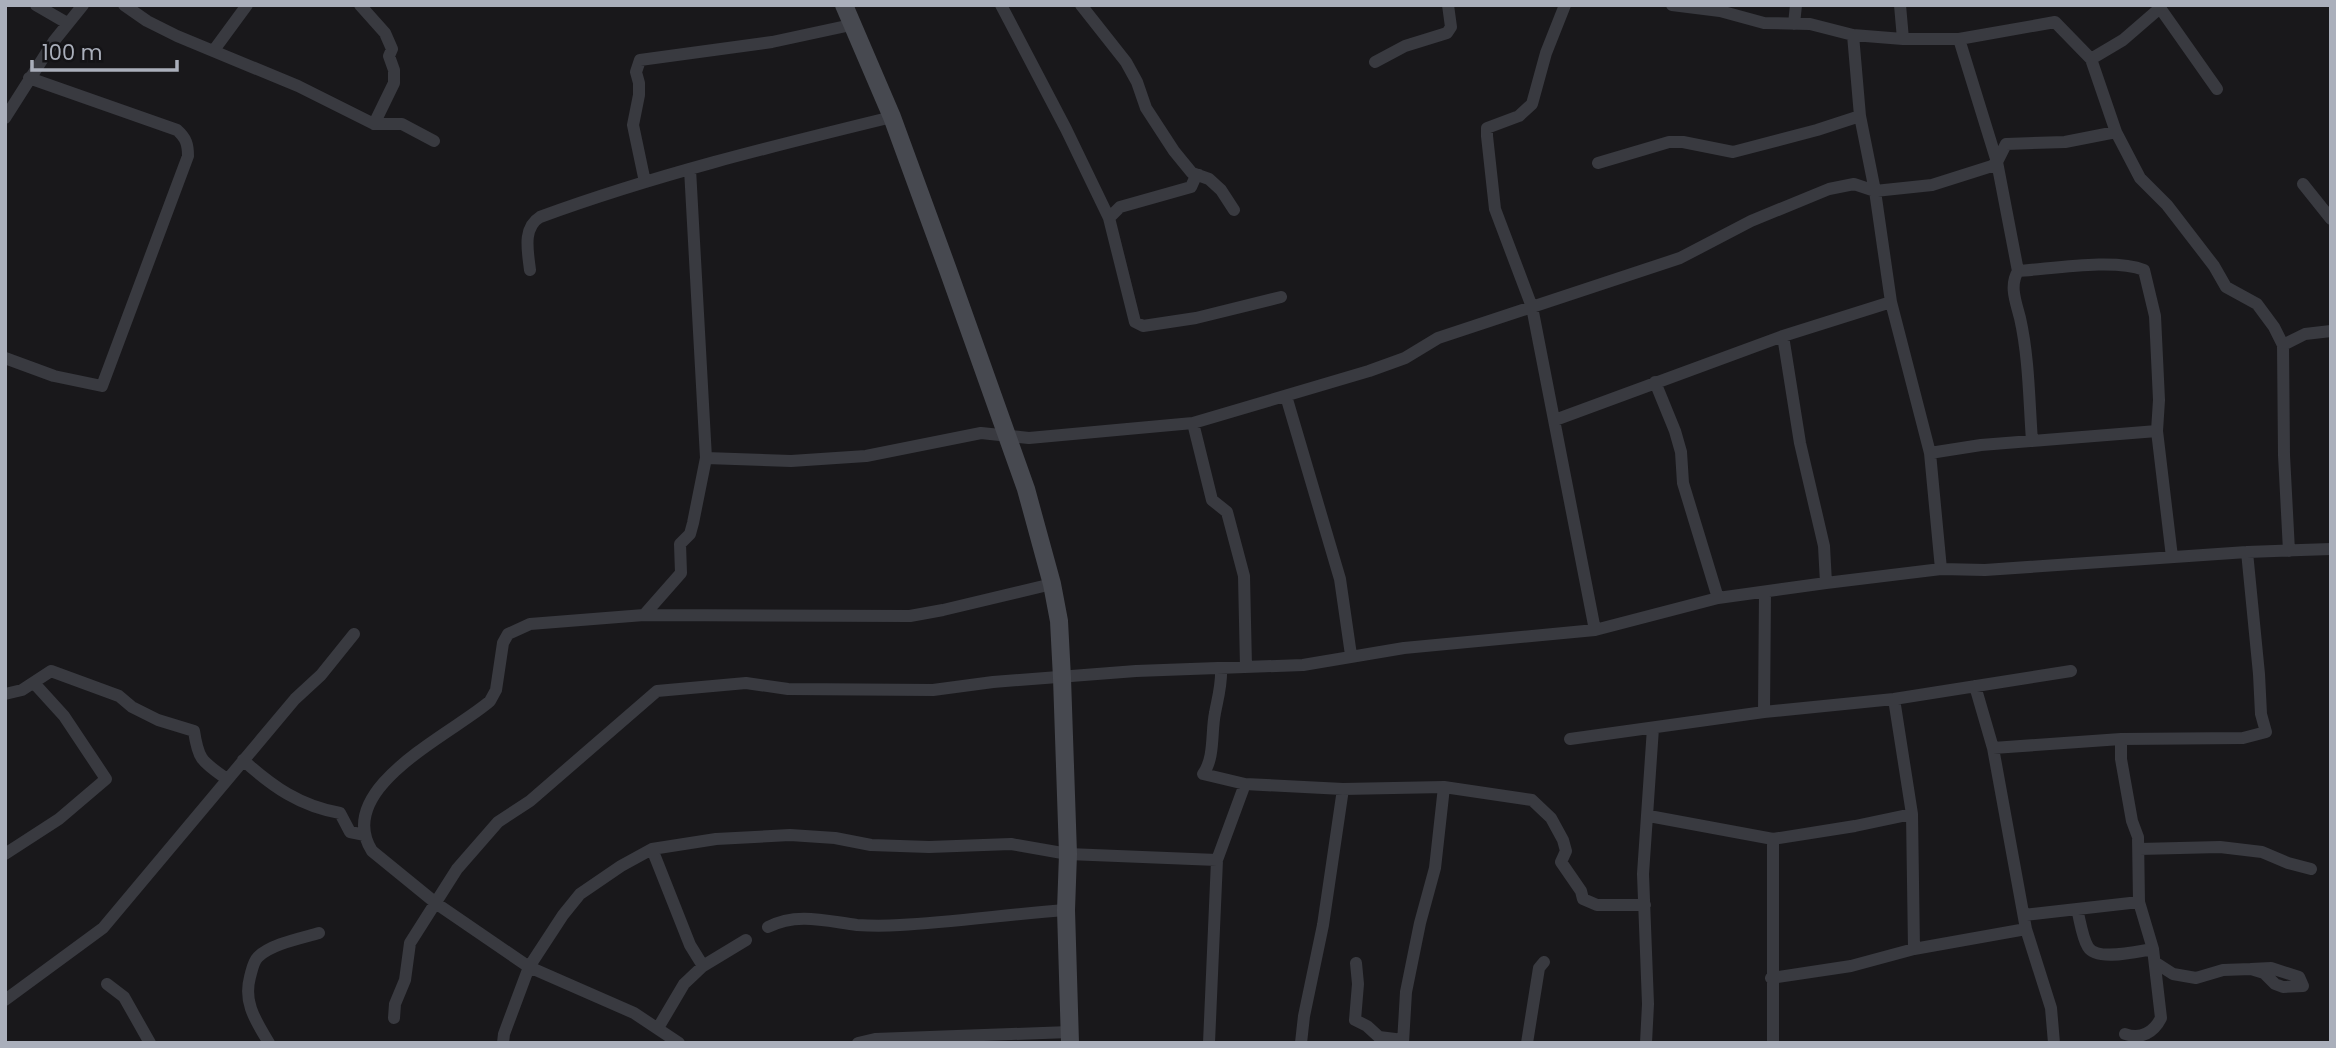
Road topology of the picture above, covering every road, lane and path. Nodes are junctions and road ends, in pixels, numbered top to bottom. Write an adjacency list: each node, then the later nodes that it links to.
1 (36, 5): 15 (street)
2 (83, 5): 15 (street)
3 (124, 5): 21 (street)
4 (247, 5): 21 (street)
5 (360, 5): 29 (street)
6 (844, 5): 17 (street)
7 (1001, 5): 40 (street)
8 (1081, 5): 35 (street)
9 (1448, 5): 23 (street)
10 (1565, 5): 46 (street)
11 (1672, 5): 16 (street)
12 (1796, 5): 16 (street)
13 (1900, 5): 19 (street)
14 (2162, 7): 22 (street); 25 (street)
15 (67, 23): 24 (street)
16 (1794, 24): 18 (street)
17 (851, 25): 27 (street); 36 (street)
18 (1853, 35): 19 (street); 26 (street)
19 (1903, 39): 20 (street)
20 (1959, 39): 22 (street); 32 (street)
21 (214, 50): 29 (street)
22 (2091, 59): 30 (street)
23 (1375, 62)
24 (29, 78): 28 (street); 50 (street)
25 (2217, 89)
26 (1860, 116): 33 (street); 38 (street)
27 (892, 117): 34 (street); 56 (street)
28 (5, 118)
29 (374, 124): 31 (street)
30 (2116, 132): 32 (street); 49 (street)
31 (434, 141)
32 (1997, 162): 38 (street); 43 (street)
33 (1598, 163)
34 (690, 169): 36 (street); 59 (street)
35 (1195, 175): 39 (street); 40 (street)
36 (645, 182): 42 (street)
37 (2303, 184): 41 (street)
38 (1875, 191): 45 (street); 46 (street)
39 (1234, 210)
40 (1109, 218): 44 (street)
41 (2331, 219)
42 (530, 270)
43 (2018, 271): 55 (street); 57 (street)
44 (1281, 298)
45 (1891, 302): 48 (street); 58 (street)
46 (1532, 307): 52 (street); 53 (street)
47 (2331, 331): 49 (street)
48 (1783, 336): 51 (street); 65 (street)
49 (2283, 345): 61 (street)
50 (5, 358)
51 (1656, 382): 53 (street); 68 (street)
52 (1286, 396): 54 (street); 72 (street)
53 (1555, 420): 70 (street)
54 (1193, 423): 56 (street); 73 (street)
55 (2157, 431): 57 (street); 63 (street)
56 (1006, 435): 59 (street); 66 (street)
57 (2032, 441): 58 (street)
58 (1930, 453): 64 (street)
59 (706, 458): 69 (street)
60 (2331, 549): 61 (street)
61 (2288, 551): 62 (street)
62 (2247, 552): 63 (street); 84 (street)
63 (2172, 557): 64 (street)
64 (1941, 569): 65 (street)
65 (1826, 583): 67 (street)
66 (1052, 584): 69 (street); 76 (street)
67 (1765, 592): 68 (street); 81 (street)
68 (1717, 598): 70 (street)
69 (645, 615): 93 (street)
70 (1595, 630): 72 (street)
71 (354, 634): 86 (street)
72 (1351, 655): 73 (street)
73 (1246, 667): 74 (street)
74 (1222, 668): 76 (street); 88 (street)
75 (2071, 671): 78 (street)
76 (1062, 678): 98 (street); 102 (street)
77 (34, 683): 79 (street); 87 (street); 97 (street)
78 (1975, 686): 80 (street); 85 (street)
79 (5, 694)
80 (1894, 699): 81 (street); 91 (street)
81 (1764, 712): 82 (street)
82 (1653, 728): 83 (street); 92 (street)
83 (1570, 739)
84 (2121, 739): 85 (street); 96 (street)
85 (1993, 748): 106 (street)
86 (243, 760): 93 (street); 121 (street)
87 (224, 777)
88 (1245, 784): 90 (street); 99 (street)
89 (1444, 787): 90 (street); 103 (street); 126 (street)
90 (1343, 789): 134 (street)
91 (1912, 814): 94 (street); 111 (street)
92 (1649, 816): 94 (street); 103 (street)
93 (365, 835): 102 (street)
94 (1773, 839): 119 (street)
95 (652, 849): 98 (street); 116 (street); 117 (street)
96 (2139, 849): 100 (street); 101 (street)
97 (5, 854)
98 (1068, 854): 99 (street); 105 (street)
99 (1217, 860): 133 (street)
100 (2311, 869)
101 (2139, 902): 104 (street); 112 (street)
102 (437, 904): 117 (street); 122 (street)
103 (1644, 905): 136 (street)
104 (2077, 909): 106 (street); 112 (street)
105 (1066, 910): 107 (street); 125 (street)
106 (2024, 915): 108 (street)
107 (768, 927)
108 (2026, 929): 111 (street); 127 (street)
109 (319, 933): 129 (street)
110 (746, 940): 116 (street)
111 (1914, 948): 119 (street)
112 (2153, 949): 115 (street)
113 (1544, 962): 135 (street)
114 (1356, 963): 126 (street)
115 (2156, 963): 118 (street); 124 (street)
116 (704, 966): 123 (street)
117 (529, 967): 123 (street); 130 (street)
118 (2251, 969)
119 (1771, 978): 137 (street)
120 (107, 984): 128 (street)
121 (5, 1000)
122 (394, 1018)
123 (657, 1028): 131 (street)
124 (2125, 1034)
125 (1070, 1037): 132 (street)
126 (1403, 1042)
127 (2052, 1042)
128 (150, 1043)
129 (269, 1043)
130 (503, 1043)
131 (679, 1043)
132 (858, 1043)
133 (1209, 1043)
134 (1301, 1043)
135 (1527, 1043)
136 (1646, 1043)
137 (1773, 1043)

